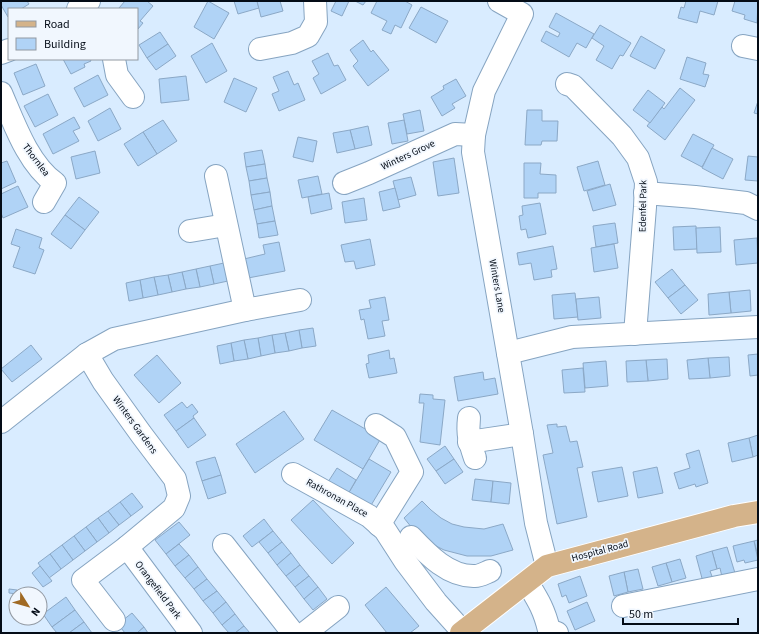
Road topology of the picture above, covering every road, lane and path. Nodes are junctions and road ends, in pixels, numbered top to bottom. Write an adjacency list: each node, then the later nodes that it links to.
1 (315, 1): 3 (street)
2 (499, 1): 8 (street, Winters Lane)
3 (260, 49)
4 (114, 60): 7 (street)
5 (567, 84): 11 (street, Edenfel Park)
6 (1, 93): 12 (street, Thornlea)
7 (133, 97)
8 (474, 135): 10 (street, Winters Grove); 20 (street, Winters Lane)
9 (216, 176): 14 (street)
10 (344, 183)
11 (645, 193): 13 (street); 19 (street, Edenfel Park)
12 (44, 202)
13 (758, 209)
14 (226, 226): 15 (street); 17 (street)
15 (190, 231)
16 (300, 300): 17 (street)
17 (245, 310): 21 (street)
18 (758, 327): 19 (street)
19 (635, 334): 20 (street)
20 (508, 353): 25 (street, Winters Lane)
21 (86, 354): 23 (street); 31 (street, Winters Gardens)
22 (470, 418): 25 (street)
23 (1, 422)
24 (376, 425): 28 (street)
25 (522, 434): 33 (street, Winters Lane)
26 (293, 474): 28 (street, Rathronan Place)
27 (758, 512): 33 (main road, Hospital Road)
28 (379, 525): 37 (street, Rathronan Place)
29 (411, 537): 32 (street)
30 (224, 545): 43 (street)
31 (126, 547): 40 (street); 42 (street, Orangefield Park)
32 (441, 564): 34 (street); 37 (street)
33 (547, 566): 36 (main road, Hospital Road)
34 (490, 571)
35 (758, 580): 38 (street)
36 (527, 582): 41 (main road, Hospital Road); 45 (street)
37 (424, 586): 41 (street, Rathronan Place)
38 (623, 606)
39 (338, 607): 44 (street)
40 (114, 620)
41 (462, 632)
42 (191, 633)
43 (293, 633)
44 (304, 633)
45 (557, 633)

